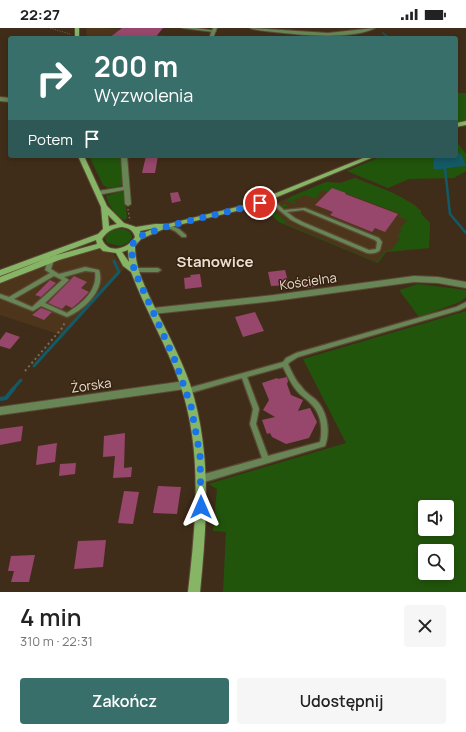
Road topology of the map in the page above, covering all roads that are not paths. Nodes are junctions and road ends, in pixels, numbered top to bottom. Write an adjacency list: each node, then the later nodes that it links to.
1 (77, 28): 6 (main road)
2 (184, 28): 5 (street)
3 (252, 28): 4 (street)
4 (373, 28)
5 (215, 30)
6 (77, 36)
7 (82, 158): 11 (main road)
8 (124, 158): 10 (street)
9 (367, 158): 12 (main road)
10 (127, 188): 11 (street); 13 (street)
11 (98, 193): 14 (main road)
12 (269, 199): 15 (lane); 17 (main road)
13 (128, 204)
14 (104, 207): 16 (main road); 19 (main road)
15 (284, 211): 15 (lane)
16 (122, 225): 18 (main road); 19 (main road)
17 (168, 226): 18 (main road); 20 (lane); 21 (main road)
18 (133, 228): 21 (main road)
19 (103, 233): 22 (main road); 28 (main road)
20 (184, 236)
21 (138, 237): 23 (main road)
22 (101, 245): 24 (main road); 25 (main road)
23 (131, 246): 24 (main road); 26 (main road)
24 (118, 250): 26 (main road)
25 (51, 260): 29 (lane); 30 (main road)
26 (134, 270): 27 (lane); 36 (main road)
27 (158, 270)
28 (0, 273)
29 (56, 275): 33 (lane); 34 (lane); 34 (lane)
30 (0, 280)
31 (466, 285): 36 (street, Kościelna)
32 (0, 296): 33 (lane)
33 (9, 300): 34 (lane)
34 (40, 303)
35 (466, 304): 37 (lane)
36 (153, 311): 39 (main road)
37 (285, 364): 38 (lane); 41 (lane)
38 (244, 376): 39 (lane); 41 (lane)
39 (186, 388): 40 (street, Żorska); 42 (main road)
40 (0, 411)
41 (266, 460): 42 (lane)
42 (201, 479): 43 (main road)
43 (194, 592)

